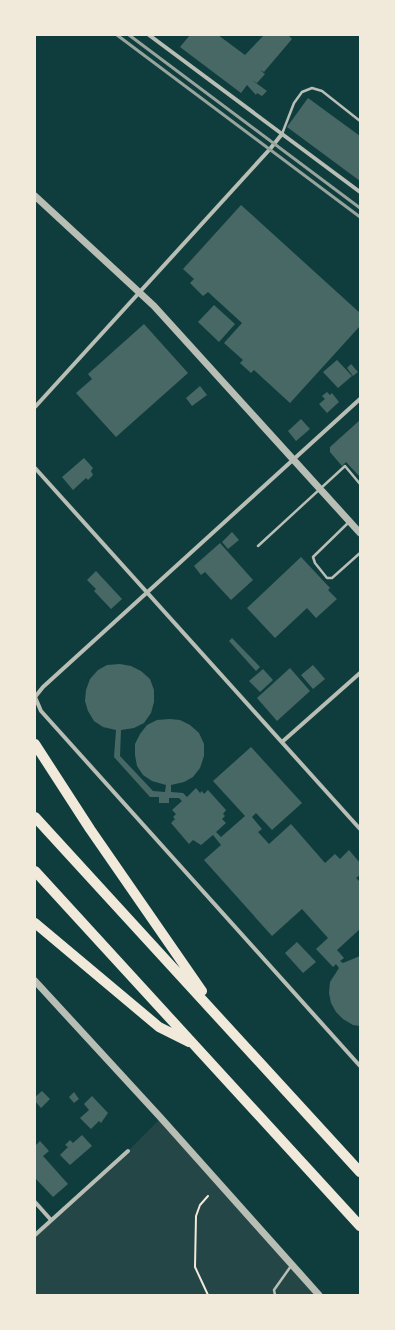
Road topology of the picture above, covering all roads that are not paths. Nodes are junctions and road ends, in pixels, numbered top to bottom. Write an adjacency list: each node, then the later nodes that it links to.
1 (149, 35): 3 (street)
2 (360, 121): 3 (lane)
3 (282, 134): 4 (street); 6 (street)
4 (360, 192)
5 (35, 196): 6 (street)
6 (140, 293): 8 (street); 9 (street)
7 (360, 399): 9 (street)
8 (35, 407)
9 (293, 459): 12 (street); 17 (street)
10 (35, 468): 17 (street)
11 (360, 484): 12 (lane)
12 (320, 488): 13 (street); 15 (lane)
13 (349, 522): 14 (street); 16 (lane)
14 (360, 534)
15 (258, 546)
16 (360, 553)
17 (147, 592): 19 (street); 20 (street)
18 (360, 673): 20 (street)
19 (35, 697): 29 (street)
20 (282, 742): 23 (street)
21 (35, 744): 27 (highway)
22 (35, 816): 27 (highway)
23 (360, 829)
24 (35, 871): 28 (highway)
25 (35, 923): 28 (highway)
26 (35, 981): 36 (street)
27 (226, 1026): 31 (highway)
28 (196, 1046): 34 (highway)
29 (360, 1066)
30 (128, 1151): 33 (street)
31 (360, 1172)
32 (35, 1202): 33 (street)
33 (51, 1220): 35 (street)
34 (360, 1226)
35 (35, 1234)
36 (292, 1264): 37 (lane); 38 (street)
37 (275, 1295)
38 (320, 1295)

